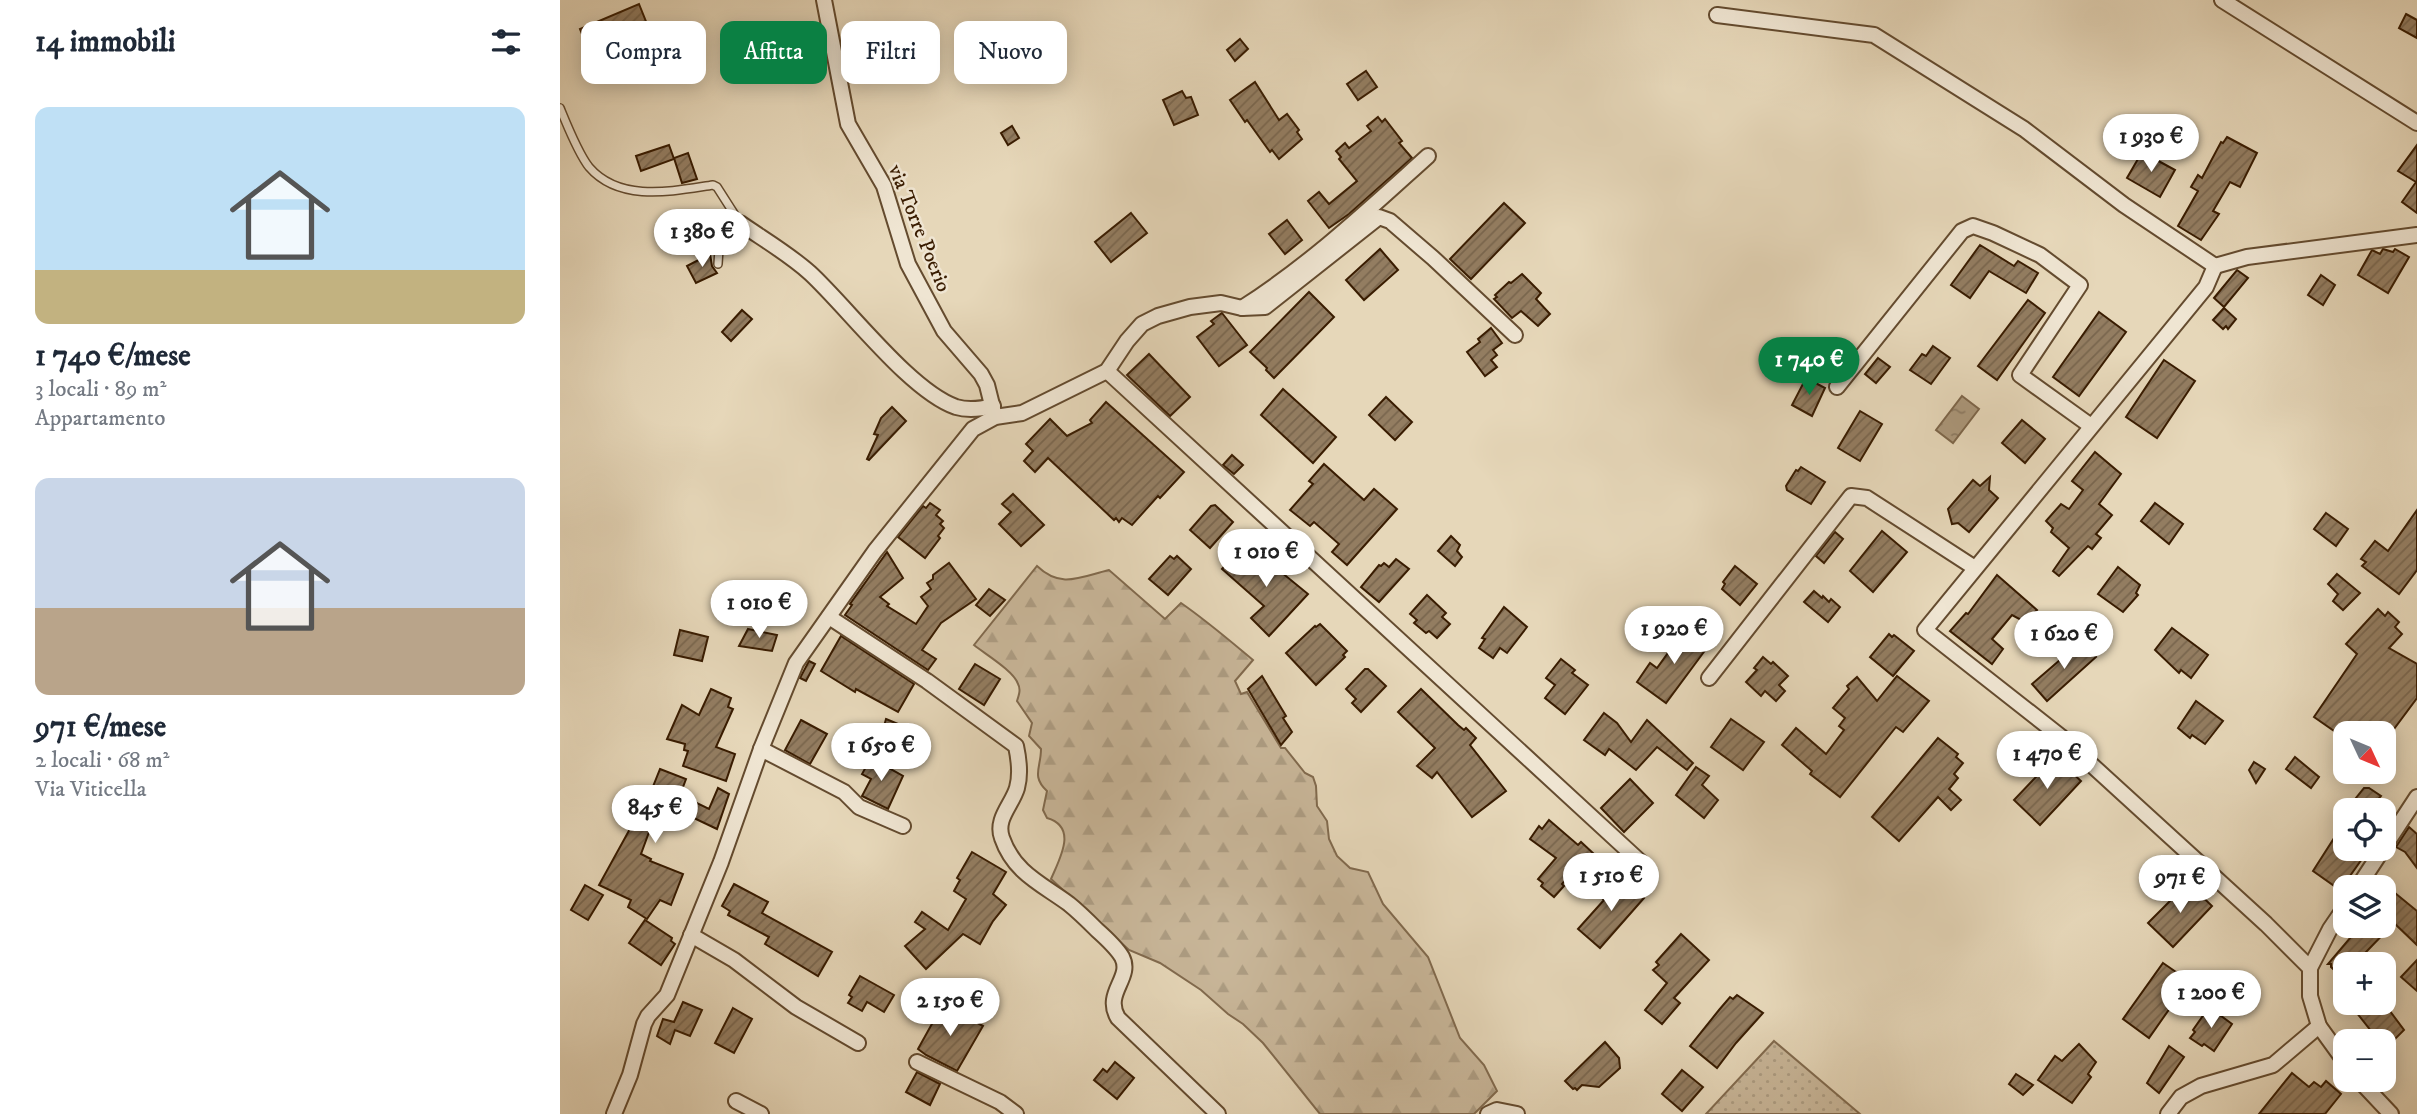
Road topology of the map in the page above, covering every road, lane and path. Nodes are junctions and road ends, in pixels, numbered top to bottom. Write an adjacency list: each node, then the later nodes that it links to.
1 (824, 0): 15 (street, via Torre Poerio)
2 (2222, 0): 5 (street)
3 (1717, 15): 10 (street)
4 (560, 108): 7 (lane)
5 (2417, 123)
6 (1428, 156): 11 (street)
7 (740, 223): 9 (lane); 15 (street)
8 (2417, 235): 10 (street)
9 (718, 264)
10 (2215, 267): 16 (street)
11 (1242, 308): 12 (street); 13 (street)
12 (1515, 335)
13 (1107, 371): 15 (street); 23 (street)
14 (1837, 387): 16 (street)
15 (994, 411): 18 (street)
16 (2091, 426): 17 (street)
17 (1975, 568): 19 (street); 27 (street)
18 (829, 617): 20 (street); 37 (street)
19 (1709, 678)
20 (761, 749): 22 (street); 26 (street)
21 (2417, 797): 24 (street)
22 (903, 826)
23 (1647, 868)
24 (2366, 875)
25 (2333, 925): 27 (street)
26 (691, 935): 29 (street); 34 (street)
27 (2310, 968): 28 (street)
28 (2319, 1026): 30 (street); 40 (street)
29 (858, 1043)
30 (2333, 1045)
31 (917, 1062): 36 (street)
32 (2370, 1092): 41 (street)
33 (736, 1101): 35 (street)
34 (614, 1114)
35 (761, 1114)
36 (1016, 1114)
37 (1218, 1114)
38 (1489, 1114): 39 (street)
39 (1517, 1114)
40 (2168, 1114)
41 (2391, 1114)

